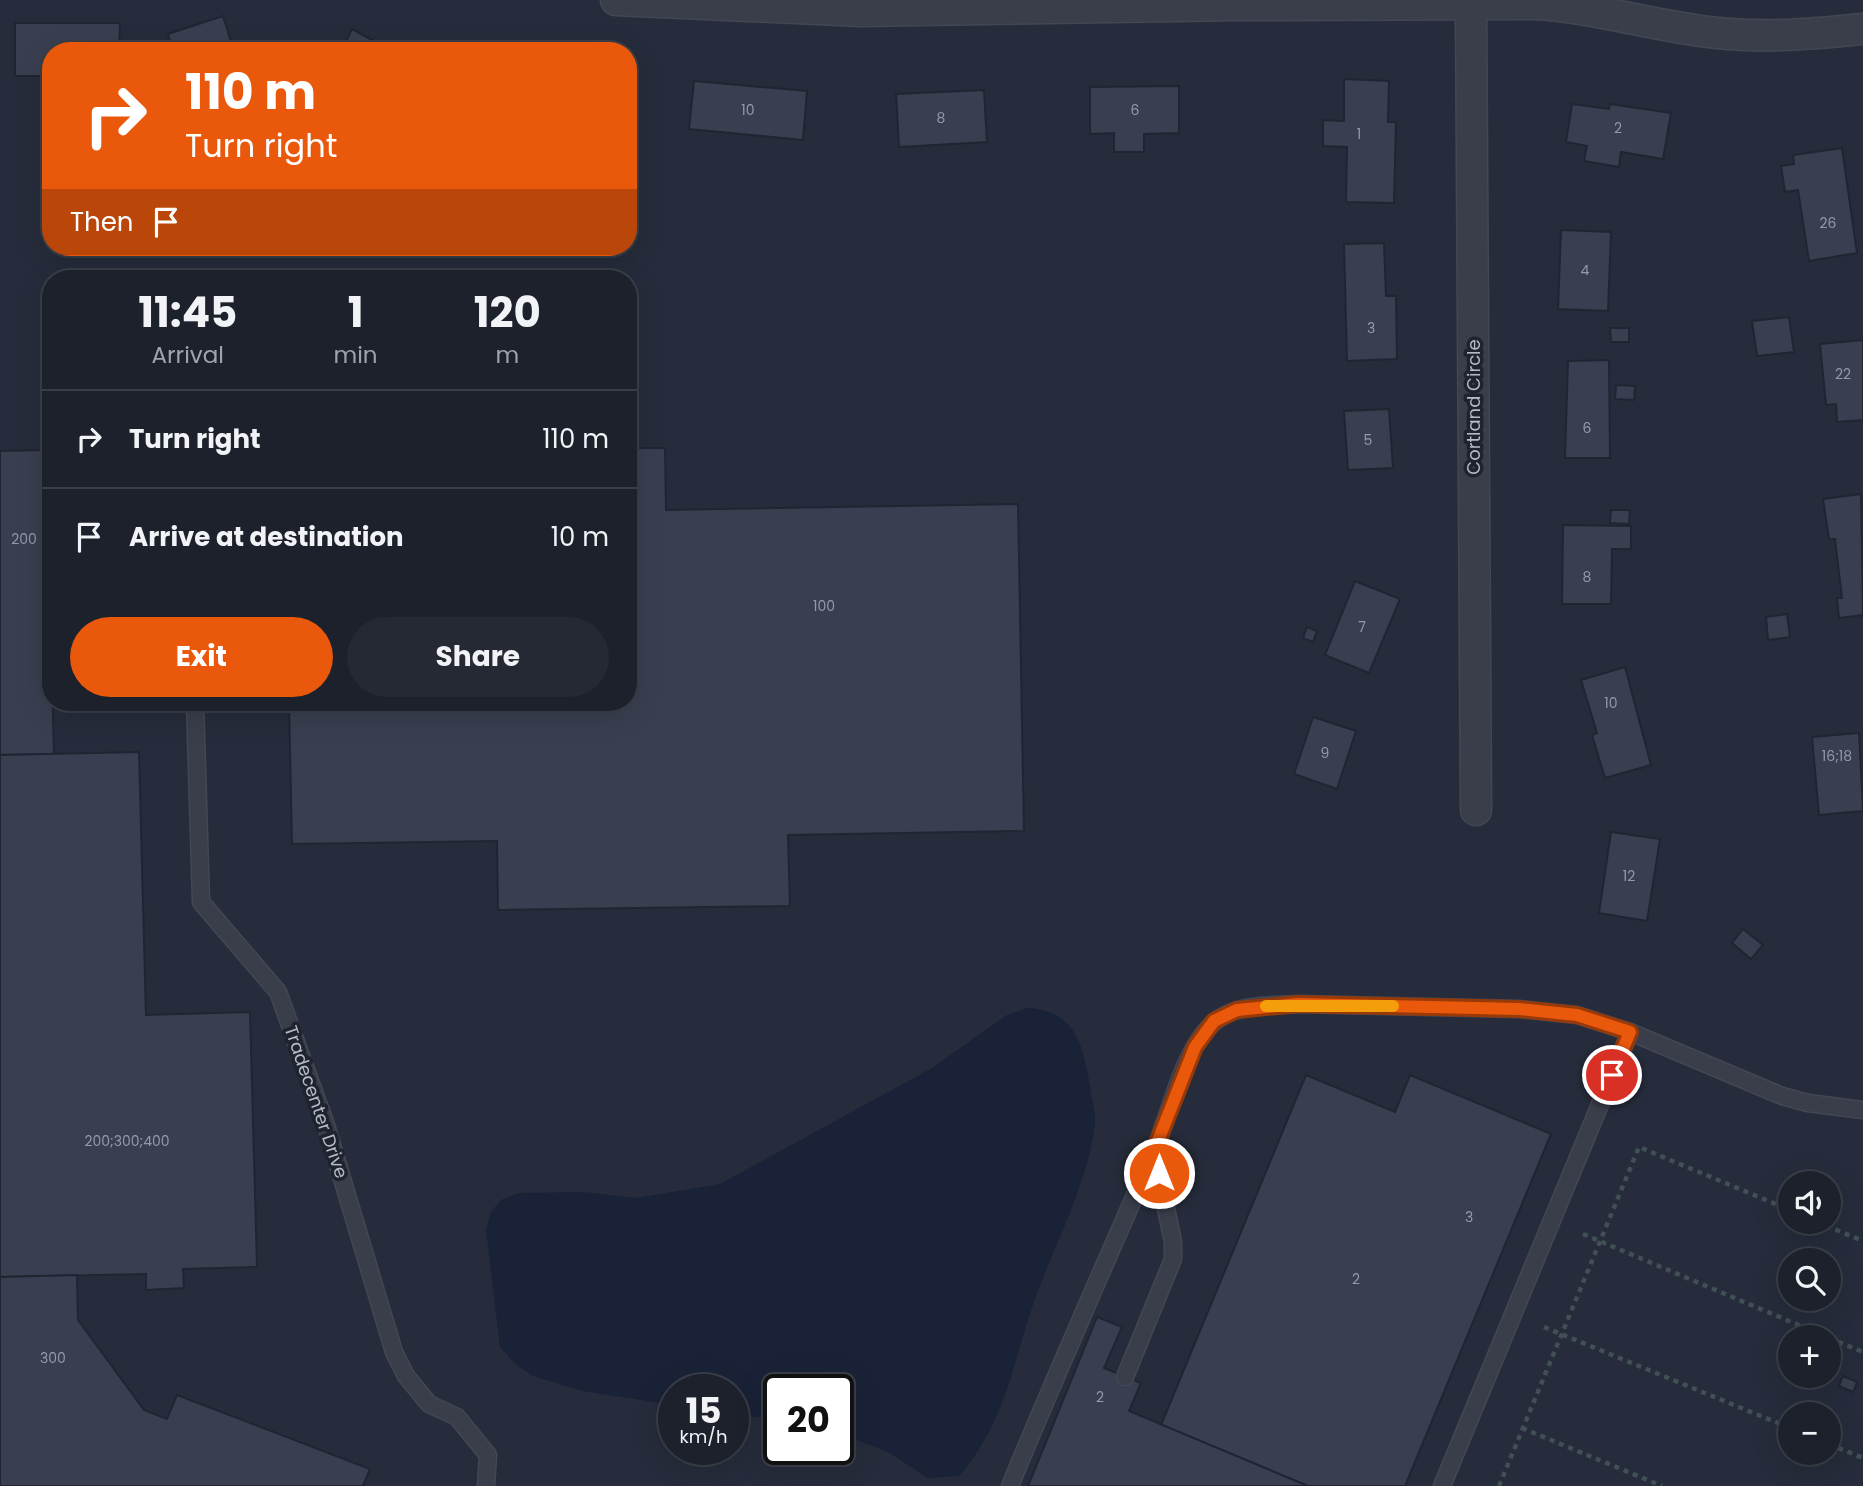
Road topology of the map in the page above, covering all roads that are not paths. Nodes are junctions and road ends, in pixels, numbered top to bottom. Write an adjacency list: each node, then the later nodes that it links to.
1 (616, 0): 2 (street)
2 (1471, 4): 3 (street); 5 (street, Cortland Circle)
3 (1863, 29)
4 (195, 711): 10 (lane, Tradecenter Drive)
5 (1476, 810)
6 (1630, 1032): 7 (lane); 8 (lane); 12 (lane)
7 (1863, 1110)
8 (1154, 1151): 9 (lane); 11 (lane)
9 (1125, 1377)
10 (486, 1486)
11 (1010, 1486)
12 (1442, 1486)

